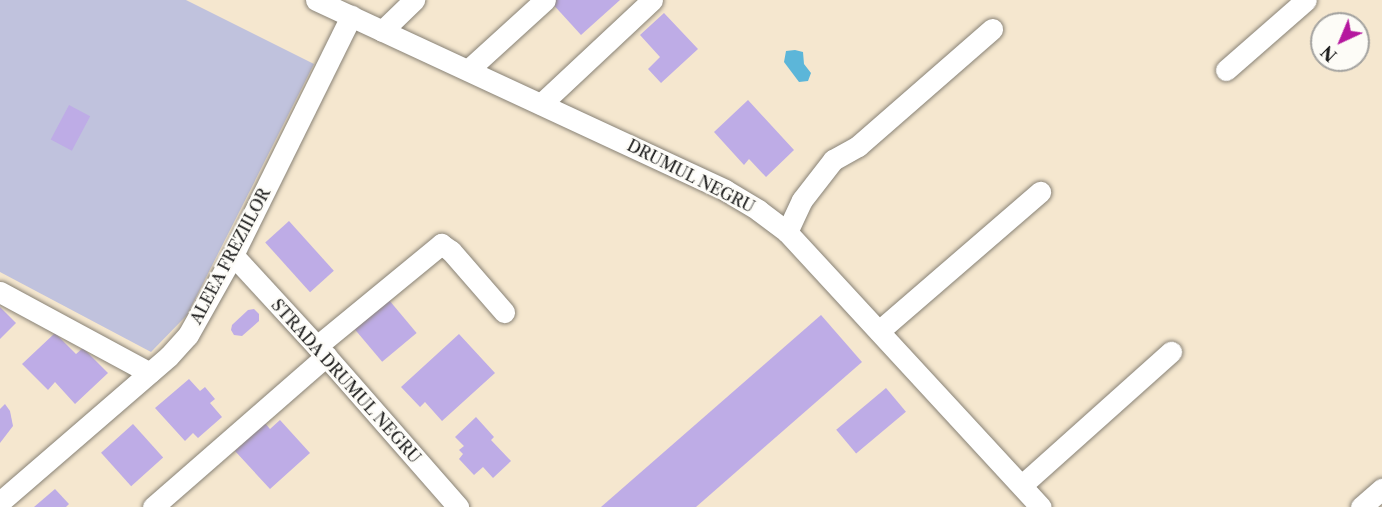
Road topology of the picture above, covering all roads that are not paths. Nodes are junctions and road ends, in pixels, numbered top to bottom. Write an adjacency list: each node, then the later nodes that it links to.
1 (316, 0): 6 (street, DRUMUL NEGRU)
2 (414, 0): 8 (street)
3 (545, 0): 9 (street)
4 (652, 0): 11 (street)
5 (1306, 0): 10 (street)
6 (351, 16): 8 (street, DRUMUL NEGRU); 14 (street, ALEEA FREZIILOR)
7 (992, 29): 13 (street)
8 (382, 31): 9 (street, DRUMUL NEGRU)
9 (468, 70): 11 (street, DRUMUL NEGRU)
10 (1226, 70)
11 (541, 104): 13 (street, DRUMUL NEGRU)
12 (1040, 192): 17 (street)
13 (787, 232): 17 (street, DRUMUL NEGRU)
14 (233, 255): 18 (street, STRADA DRUMUL NEGRU); 20 (street, ALEEA FREZIILOR)
15 (0, 292): 20 (street)
16 (504, 312): 18 (street)
17 (879, 331): 21 (street, DRUMUL NEGRU)
18 (322, 351): 24 (street); 25 (street, STRADA DRUMUL NEGRU)
19 (1171, 352): 21 (street)
20 (150, 373): 23 (street, ALEEA FREZIILOR)
21 (1022, 485): 26 (street, DRUMUL NEGRU)
22 (1382, 489): 27 (street)
23 (0, 502)
24 (153, 507)
25 (458, 507)
26 (1041, 507)
27 (1361, 507)

